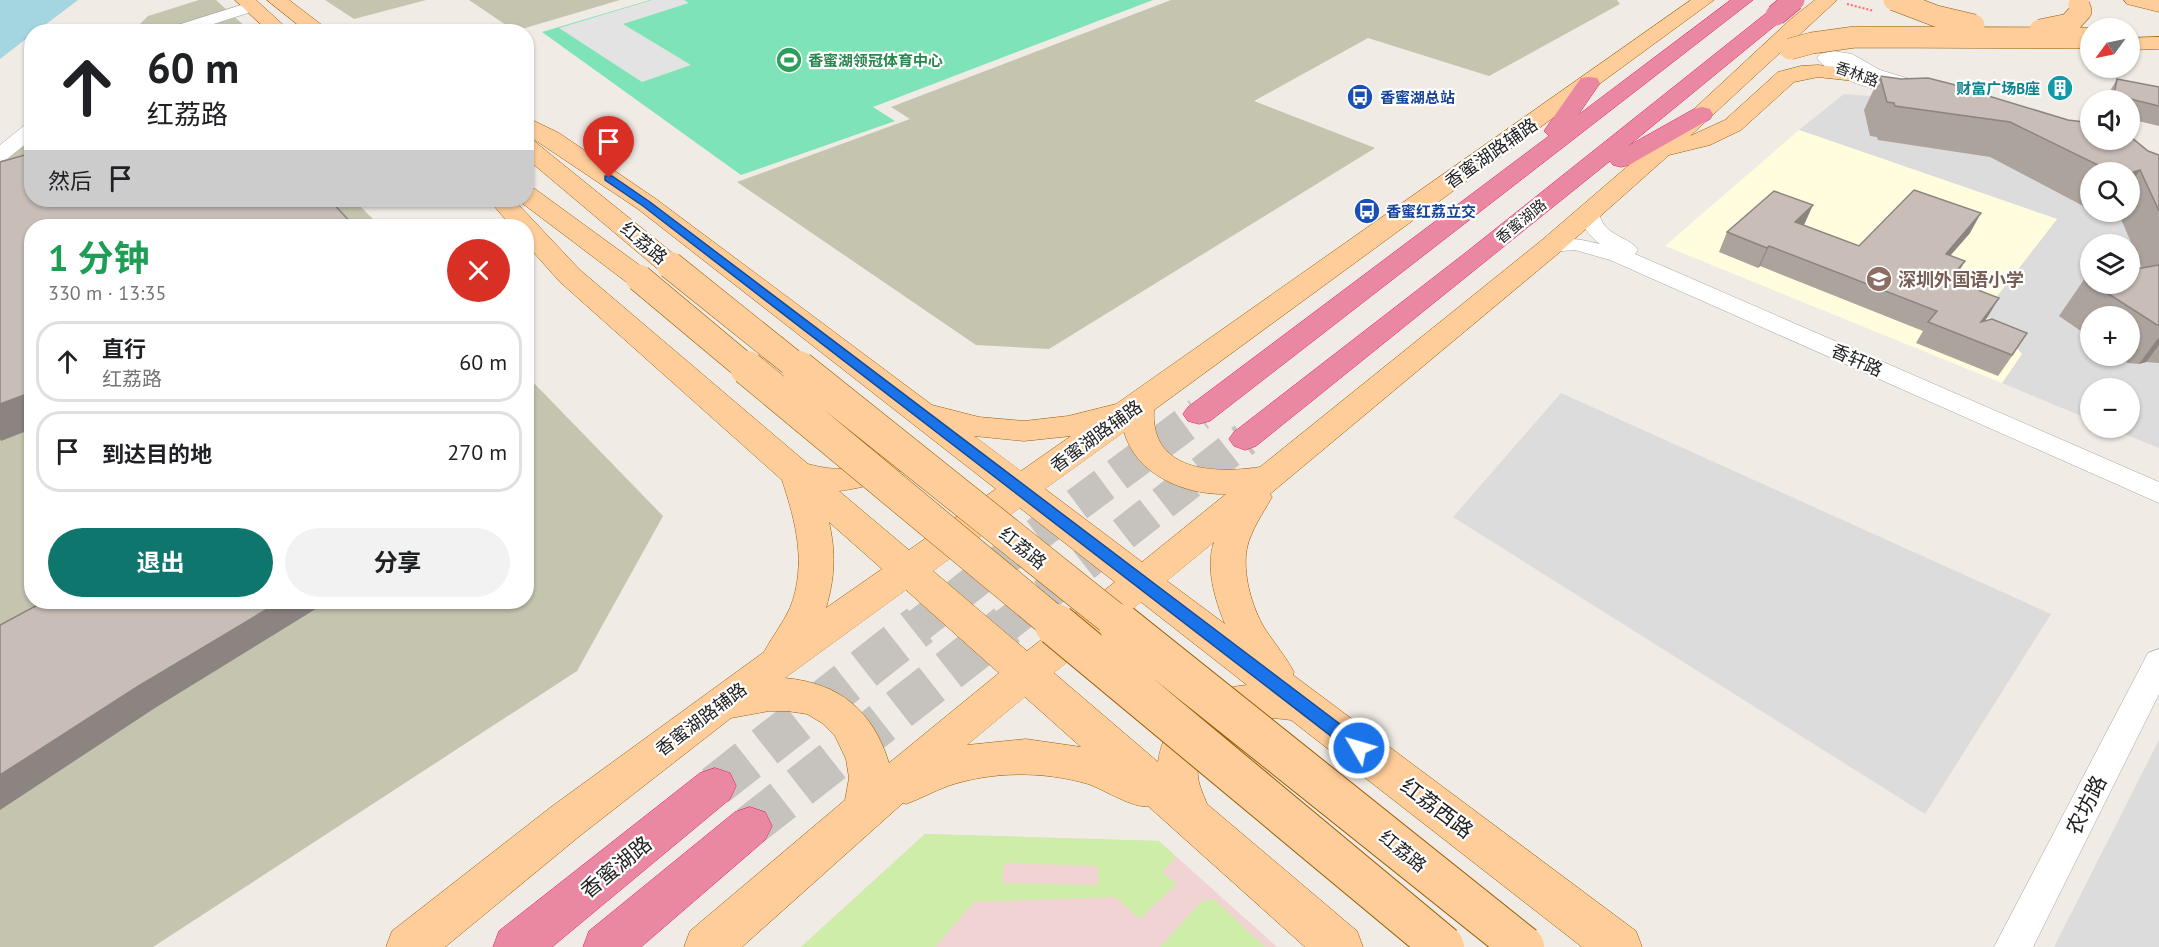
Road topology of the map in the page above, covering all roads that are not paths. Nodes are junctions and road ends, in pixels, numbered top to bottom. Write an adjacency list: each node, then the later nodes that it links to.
1 (277, 0): 14 (main road)
2 (1704, 0): 15 (main road, 香蜜湖路辅路)
3 (1794, 0): 35 (highway, 香蜜湖路, bridge)
4 (1827, 0): 23 (main road)
5 (1894, 0): 9 (main road, bridge)
6 (2134, 0): 11 (main road)
7 (1669, 2): 15 (main road); 15 (main road)
8 (1740, 2): 32 (highway)
9 (2077, 2)
10 (249, 3): 12 (street); 13 (main road)
11 (2159, 6)
12 (193, 24)
13 (272, 24)
14 (310, 24)
15 (1658, 34): 25 (main road, 香蜜湖路辅路)
16 (2140, 37): 17 (main road)
17 (2159, 37)
18 (2080, 38): 22 (main road, bridge)
19 (2140, 44): 20 (main road)
20 (2159, 44)
21 (2080, 45): 22 (main road, bridge)
22 (1790, 49): 23 (main road)
23 (1748, 70): 26 (main road)
24 (1854, 75): 24 (street, 香林路); 29 (main road)
25 (1589, 84): 32 (highway); 41 (main road, 香蜜湖路辅路)
26 (1702, 114): 29 (main road); 35 (highway)
27 (534, 128): 42 (main road, 红荔路)
28 (24, 136): 31 (street)
29 (1658, 153): 36 (main road)
30 (534, 154): 40 (main road, 红荔路)
31 (0, 155)
32 (1536, 158): 43 (highway)
33 (534, 199): 40 (main road, 红荔路)
34 (507, 207): 37 (main road)
35 (1537, 209): 44 (highway, 香蜜湖路)
36 (1589, 213): 39 (main road); 47 (street, 香轩路)
37 (519, 219)
38 (534, 236): 45 (main road)
39 (1551, 246): 46 (main road); 49 (street, 香轩路)
40 (654, 271): 66 (main road, 红荔路, bridge); 67 (main road, 红荔路, bridge)
41 (1139, 405): 42 (main road); 46 (main road); 48 (main road, 香蜜湖路辅路)
42 (915, 409): 45 (main road); 48 (main road, 红荔路)
43 (1198, 414)
44 (1245, 439)
45 (797, 473): 50 (main road); 53 (main road)
46 (1269, 477): 51 (main road); 56 (main road)
47 (2159, 481)
48 (1021, 490): 50 (main road, 香蜜湖路辅路); 51 (main road, 红荔路)
49 (2159, 494)
50 (908, 570): 53 (main road, 香蜜湖路辅路); 54 (main road)
51 (1140, 582): 54 (main road); 56 (main road, 红荔西路)
52 (2159, 662): 69 (street, 农坊路)
53 (772, 667): 55 (main road, 香蜜湖路辅路)
54 (1026, 673): 58 (main road); 59 (main road)
55 (719, 705): 58 (main road); 61 (main road, 香蜜湖路辅路)
56 (1304, 706): 59 (main road); 68 (main road, 红荔西路)
57 (715, 786): 62 (highway, 香蜜湖路)
58 (865, 810): 59 (main road); 64 (main road)
59 (1190, 816): 65 (main road)
60 (750, 826): 63 (highway)
61 (409, 947)
62 (516, 947)
63 (606, 947)
64 (707, 947)
65 (1340, 947)
66 (1443, 947)
67 (1522, 947)
68 (1620, 947)
69 (2013, 947)

